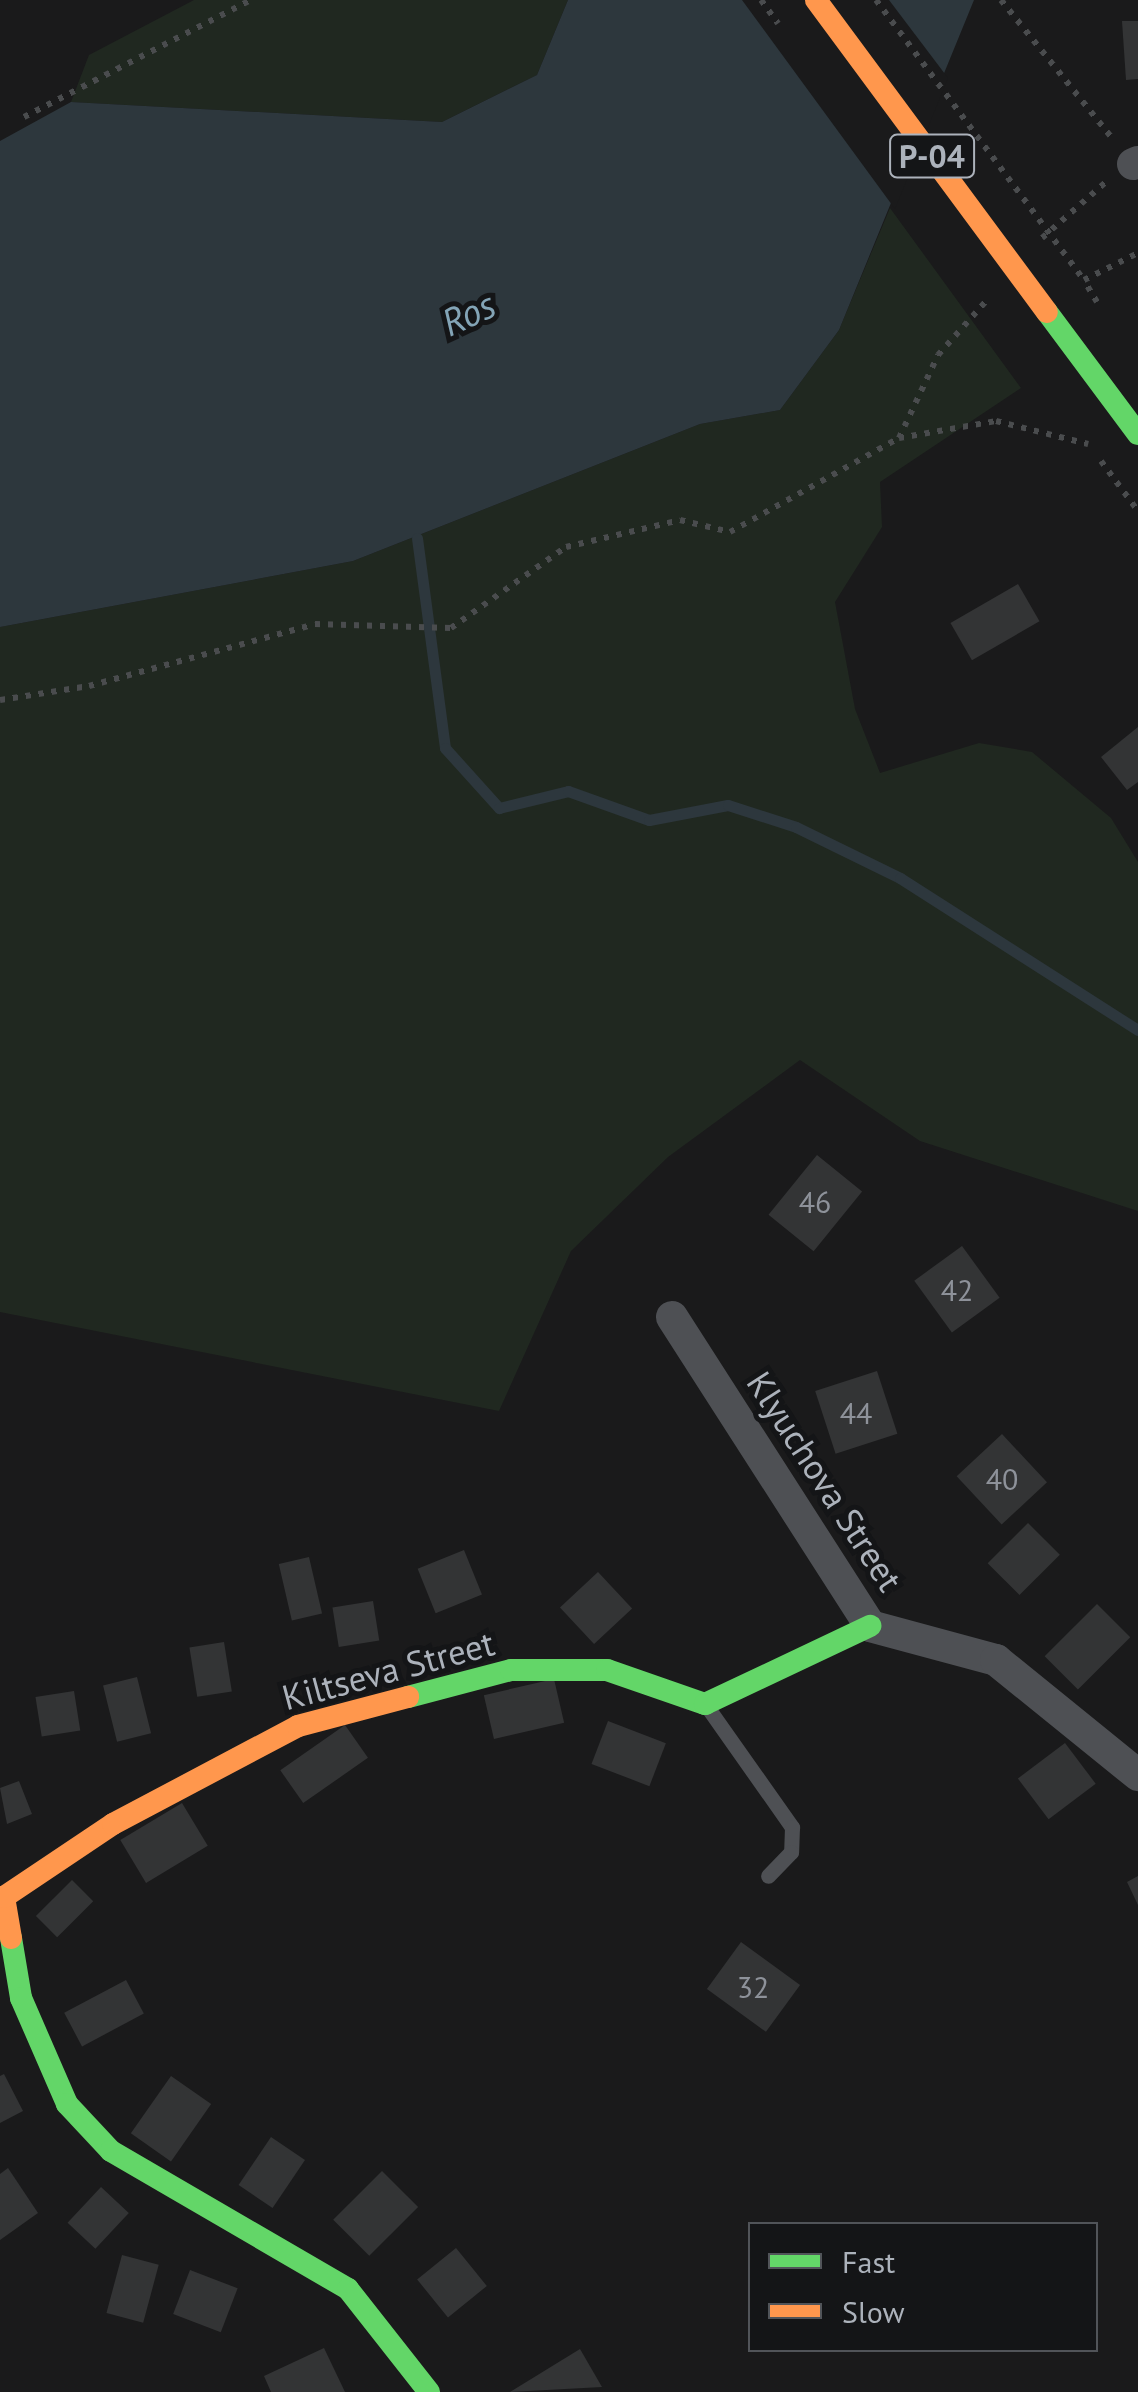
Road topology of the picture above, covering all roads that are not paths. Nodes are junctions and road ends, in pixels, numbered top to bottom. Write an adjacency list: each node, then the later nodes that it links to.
1 (816, 0): 2 (street, Р-04, bridge)
2 (1138, 434)
3 (672, 1317): 4 (street, Klyuchova Street)
4 (870, 1626): 5 (street); 6 (street, Klyuchova Street)
5 (705, 1704): 7 (lane); 8 (street, Kiltseva Street)
6 (1138, 1775)
7 (768, 1876)
8 (2, 1895): 9 (street, Kiltseva Street)
9 (429, 2392)

